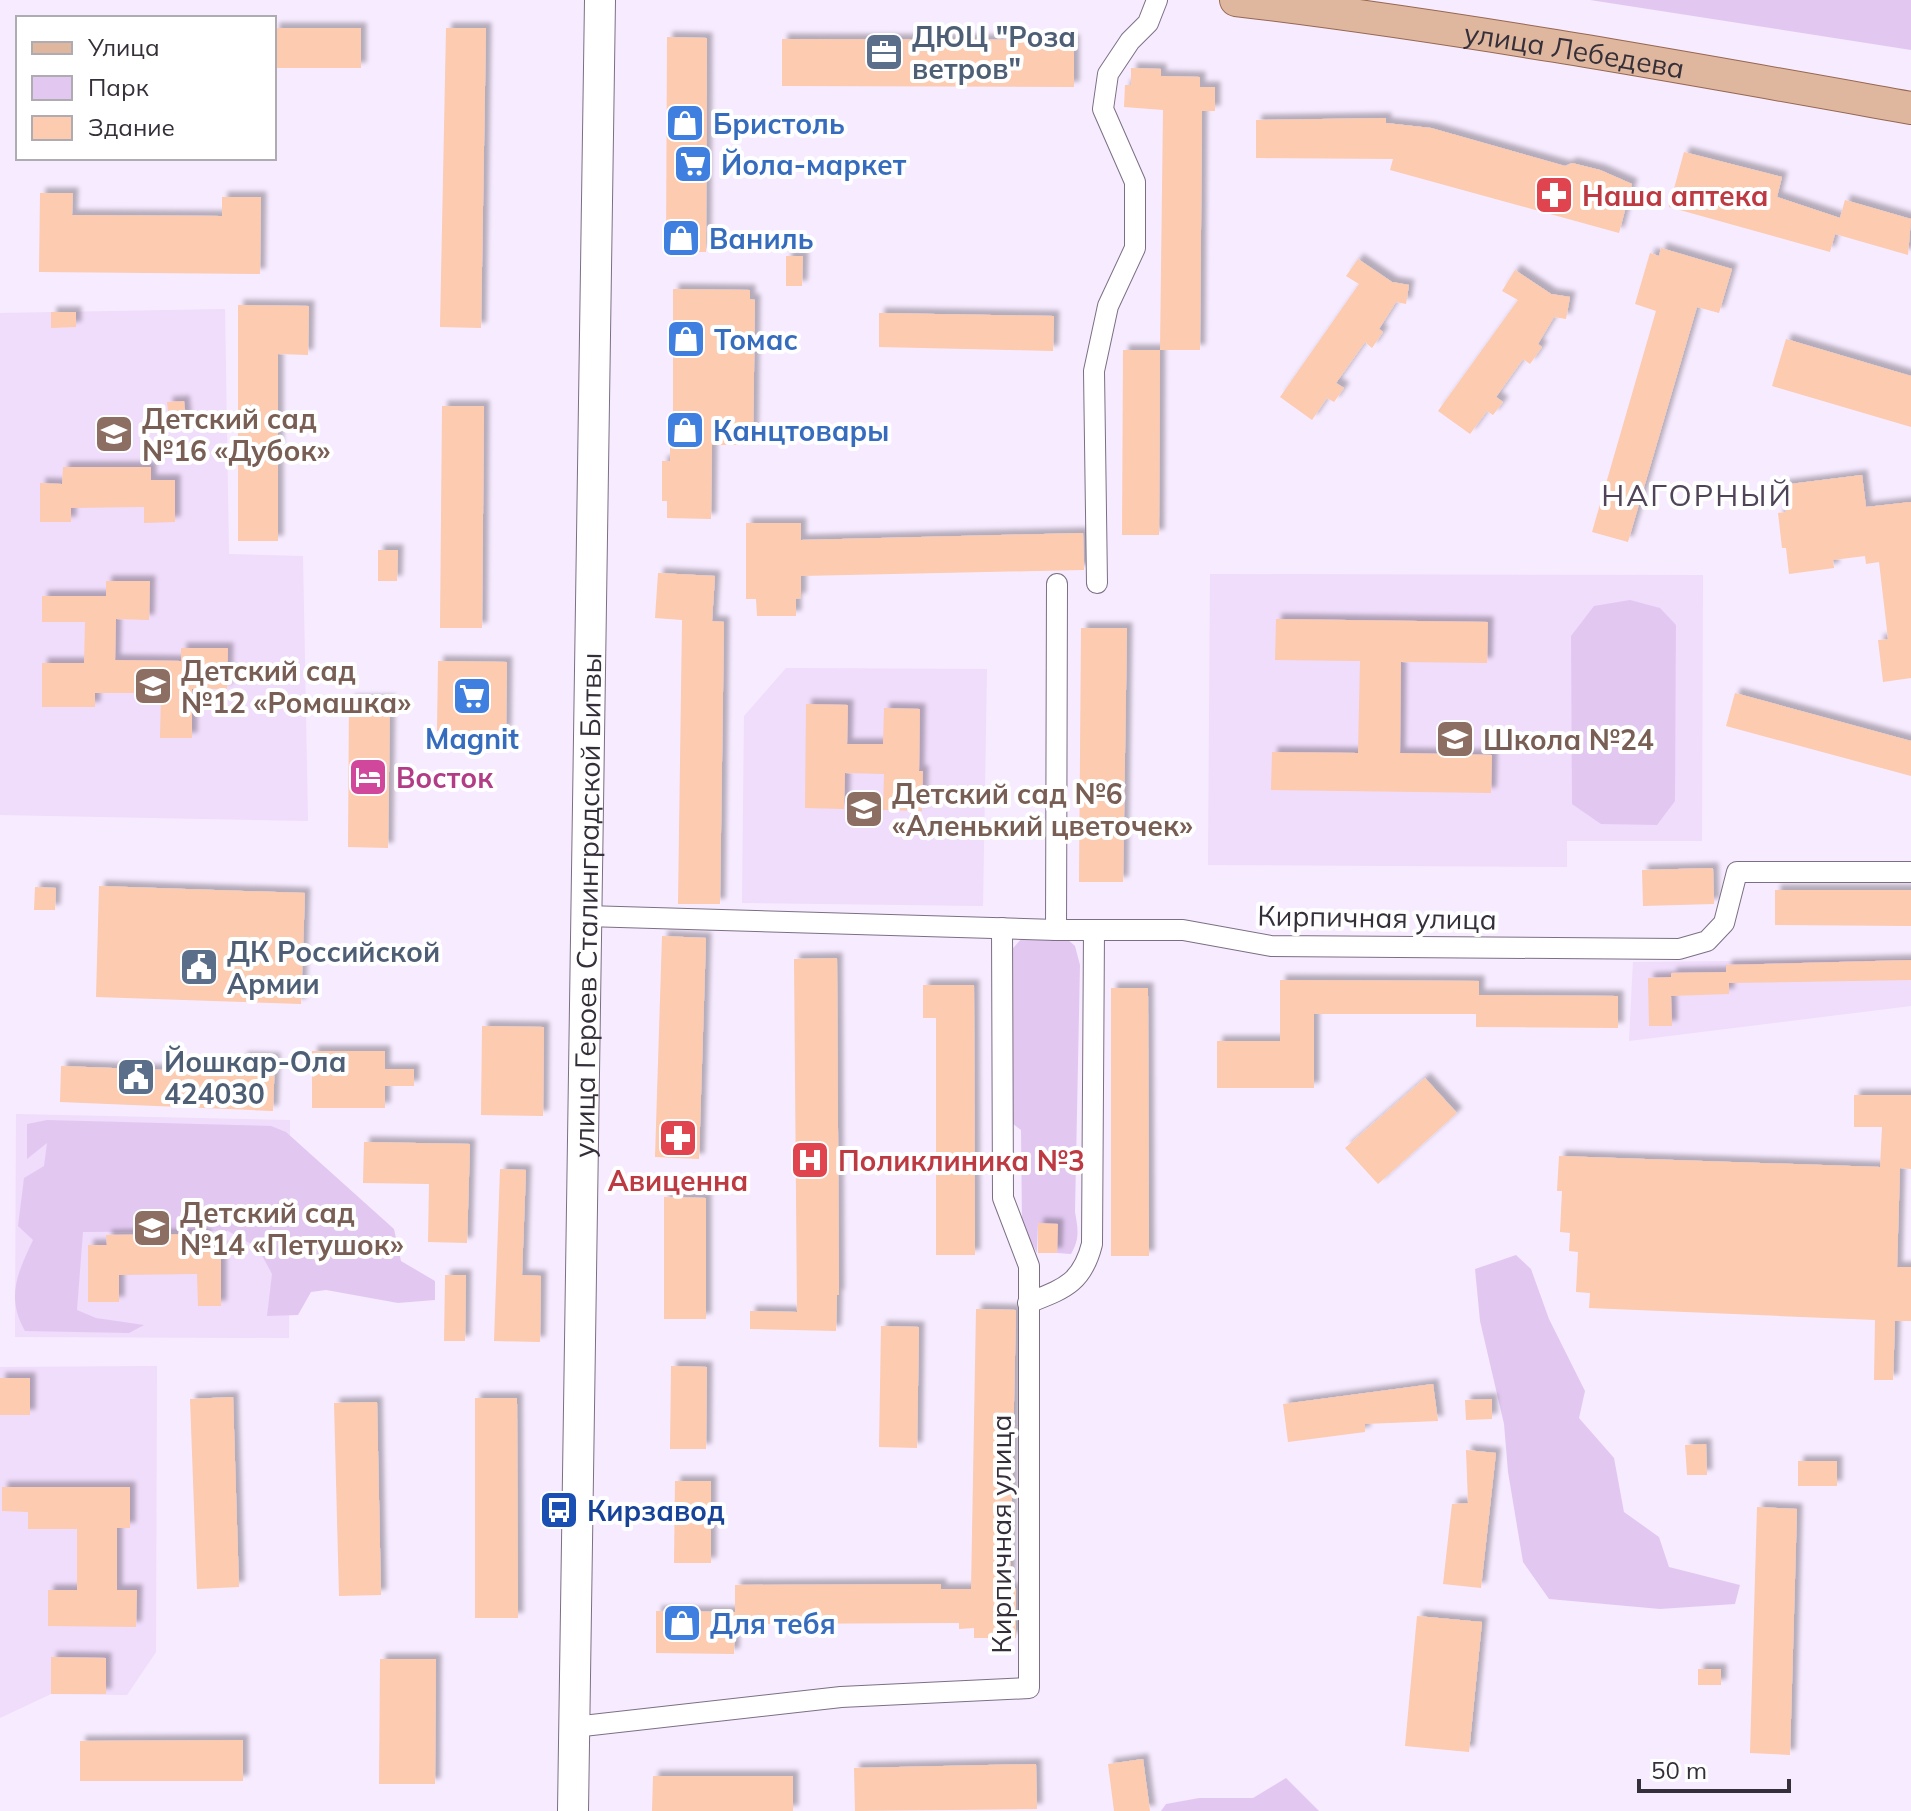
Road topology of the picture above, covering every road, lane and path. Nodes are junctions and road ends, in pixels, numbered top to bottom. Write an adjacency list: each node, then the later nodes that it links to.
1 (600, 0): 8 (street, улица Героев Сталинградской Битвы)
2 (1157, 0): 5 (street)
3 (1236, 0): 4 (main road, улица Лебедева)
4 (1911, 108)
5 (1097, 583)
6 (1057, 584): 10 (street)
7 (1911, 872): 11 (street, Кирпичная улица)
8 (586, 916): 9 (street, Кирпичная улица); 13 (street, улица Героев Сталинградской Битвы)
9 (1002, 928): 10 (street, Кирпичная улица); 12 (street, Кирпичная улица)
10 (1056, 930): 11 (street, Кирпичная улица)
11 (1094, 931): 12 (street)
12 (1028, 1303): 13 (street, Кирпичная улица)
13 (574, 1727): 14 (street, улица Героев Сталинградской Битвы)
14 (573, 1811)

